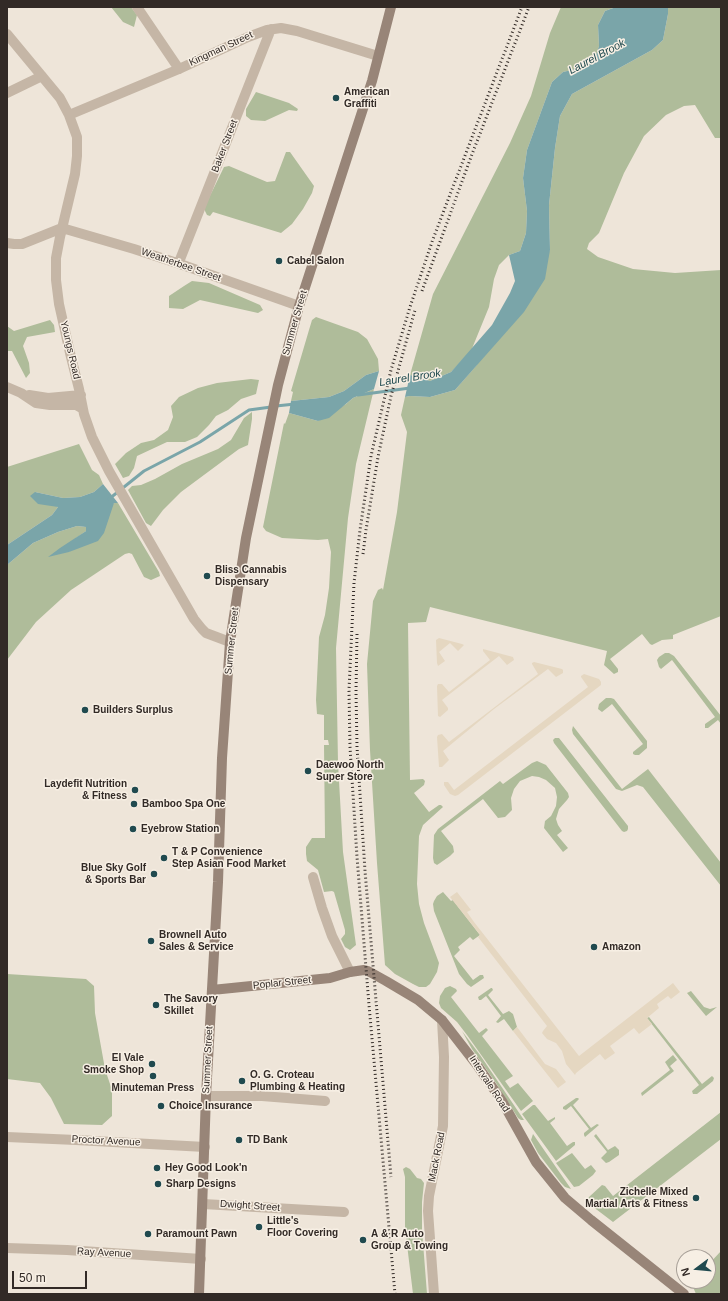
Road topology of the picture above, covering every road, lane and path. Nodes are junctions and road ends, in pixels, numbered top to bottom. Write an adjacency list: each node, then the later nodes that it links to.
1 (137, 7): 6 (street)
2 (391, 7): 5 (main road, Summer Street)
3 (272, 29): 5 (street, Kingman Street); 6 (street, Kingman Street); 12 (street, Baker Street)
4 (7, 34): 7 (street, Youngs Road)
5 (378, 56): 13 (main road, Summer Street)
6 (179, 68): 9 (street, Kingman Street)
7 (42, 76): 8 (street); 9 (street, Youngs Road)
8 (7, 93)
9 (69, 115): 10 (street, Youngs Road)
10 (62, 228): 11 (street); 12 (street, Weatherbee Street); 16 (street, Youngs Road)
11 (7, 243)
12 (180, 264): 13 (street, Weatherbee Street)
13 (299, 306): 18 (main road, Summer Street)
14 (7, 387): 15 (street)
15 (22, 393): 16 (street); 17 (street)
16 (81, 395): 17 (street, Youngs Road)
17 (83, 409): 18 (street, Youngs Road)
18 (230, 642): 21 (main road, Summer Street)
19 (313, 877): 20 (street)
20 (350, 972): 21 (main road, Poplar Street); 22 (main road, Intervale Road)
21 (212, 990): 23 (main road, Summer Street)
22 (442, 1020): 31 (main road, Intervale Road); 33 (street, Mack Road)
23 (206, 1096): 24 (street); 26 (main road, Summer Street)
24 (325, 1101)
25 (7, 1137): 26 (street, Proctor Avenue)
26 (205, 1147): 27 (main road, Summer Street)
27 (203, 1204): 28 (street, Dwight Street); 30 (main road, Summer Street)
28 (344, 1212)
29 (7, 1248): 30 (street, Ray Avenue)
30 (201, 1258): 32 (main road, Summer Street)
31 (682, 1293)
32 (199, 1294)
33 (434, 1294)

